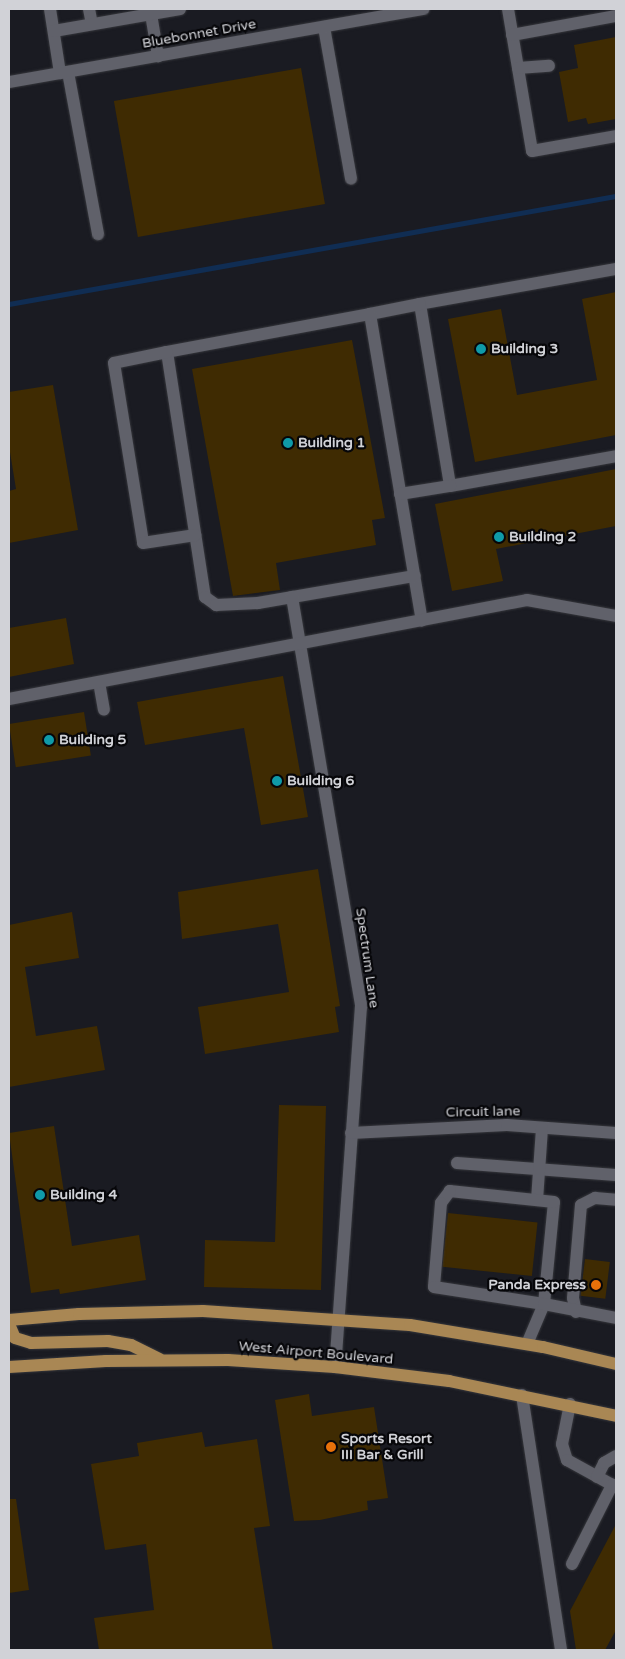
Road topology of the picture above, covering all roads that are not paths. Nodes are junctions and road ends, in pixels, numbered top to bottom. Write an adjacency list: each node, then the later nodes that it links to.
1 (50, 9): 11 (street)
2 (89, 9): 9 (street)
3 (172, 9): 7 (street)
4 (424, 9): 10 (street, Bluebonnet Drive)
5 (508, 9): 12 (street)
6 (130, 13): 7 (street); 9 (street)
7 (151, 14): 13 (street)
8 (616, 16): 12 (street)
9 (92, 24): 11 (street)
10 (324, 27): 13 (street, Bluebonnet Drive); 19 (street)
11 (54, 31): 16 (street)
12 (512, 35): 15 (street)
13 (158, 56): 16 (street, Bluebonnet Drive)
14 (549, 66): 15 (street)
15 (518, 68): 18 (street)
16 (64, 72): 17 (street, Bluebonnet Drive); 20 (street)
17 (9, 82)
18 (616, 136)
19 (351, 179)
20 (98, 234)
21 (616, 269): 22 (street)
22 (420, 304): 23 (street); 26 (street)
23 (370, 314): 24 (street); 27 (street)
24 (167, 352): 28 (street); 28 (street)
25 (616, 456): 26 (street)
26 (450, 486): 27 (street)
27 (400, 494): 29 (street)
28 (195, 535): 30 (street)
29 (415, 576): 30 (street); 32 (street)
30 (292, 596): 33 (street, Spectrum Lane)
31 (616, 616): 32 (street)
32 (422, 621): 33 (street)
33 (302, 645): 34 (street); 38 (street, Spectrum Lane)
34 (99, 682): 35 (street); 36 (street)
35 (9, 699)
36 (104, 710)
37 (542, 1128): 38 (street, Circuit lane); 39 (street, Circuit lane); 41 (street)
38 (351, 1133): 49 (street, Spectrum Lane)
39 (616, 1133)
40 (457, 1163): 41 (street)
41 (539, 1169): 42 (street); 43 (street)
42 (616, 1175)
43 (537, 1200): 45 (street); 45 (street)
44 (616, 1200): 46 (street)
45 (544, 1304): 46 (street); 51 (street)
46 (576, 1312): 47 (street)
47 (616, 1318)
48 (9, 1320): 49 (main road)
49 (339, 1320): 51 (main road); 55 (street, Spectrum Lane)
50 (9, 1324): 52 (main road)
51 (527, 1344): 53 (main road)
52 (165, 1361): 54 (main road, West Airport Boulevard); 55 (main road, West Airport Boulevard)
53 (616, 1364)
54 (9, 1367)
55 (335, 1367): 56 (main road, West Airport Boulevard)
56 (522, 1395): 57 (main road, West Airport Boulevard); 63 (street)
57 (570, 1404): 58 (main road, West Airport Boulevard); 60 (street)
58 (616, 1416)
59 (616, 1456): 60 (street)
60 (597, 1477): 61 (street)
61 (614, 1486): 62 (street)
62 (572, 1564)
63 (561, 1650)

